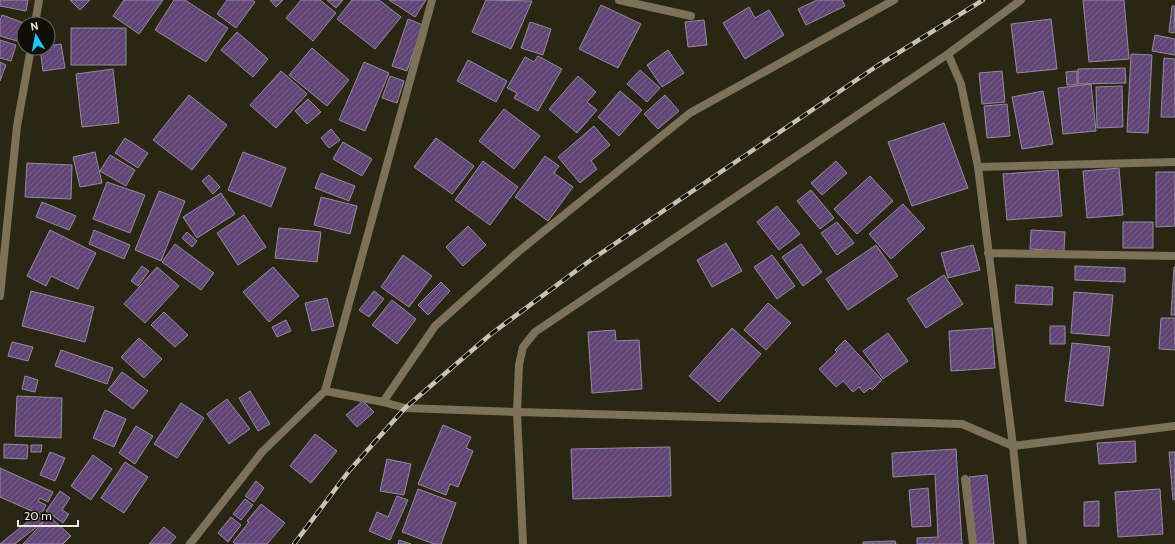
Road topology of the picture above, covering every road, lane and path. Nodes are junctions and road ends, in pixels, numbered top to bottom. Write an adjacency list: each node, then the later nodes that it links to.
1 (39, 0): 6 (street)
2 (432, 0): 15 (street)
3 (619, 0): 7 (street)
4 (894, 0): 16 (street)
5 (1021, 0): 8 (street)
6 (36, 16)
7 (691, 16)
8 (948, 54): 11 (street); 17 (street)
9 (29, 56): 14 (street)
10 (1175, 162): 11 (street)
11 (978, 167): 12 (street)
12 (988, 253): 13 (street); 19 (street)
13 (1175, 256)
14 (0, 296)
15 (325, 391): 16 (street); 21 (street)
16 (383, 402): 17 (street)
17 (517, 412): 19 (street); 22 (street)
18 (1175, 426): 19 (street)
19 (1013, 446): 24 (street)
20 (965, 479): 23 (street)
21 (190, 544)
22 (523, 544)
23 (973, 544)
24 (1023, 544)

